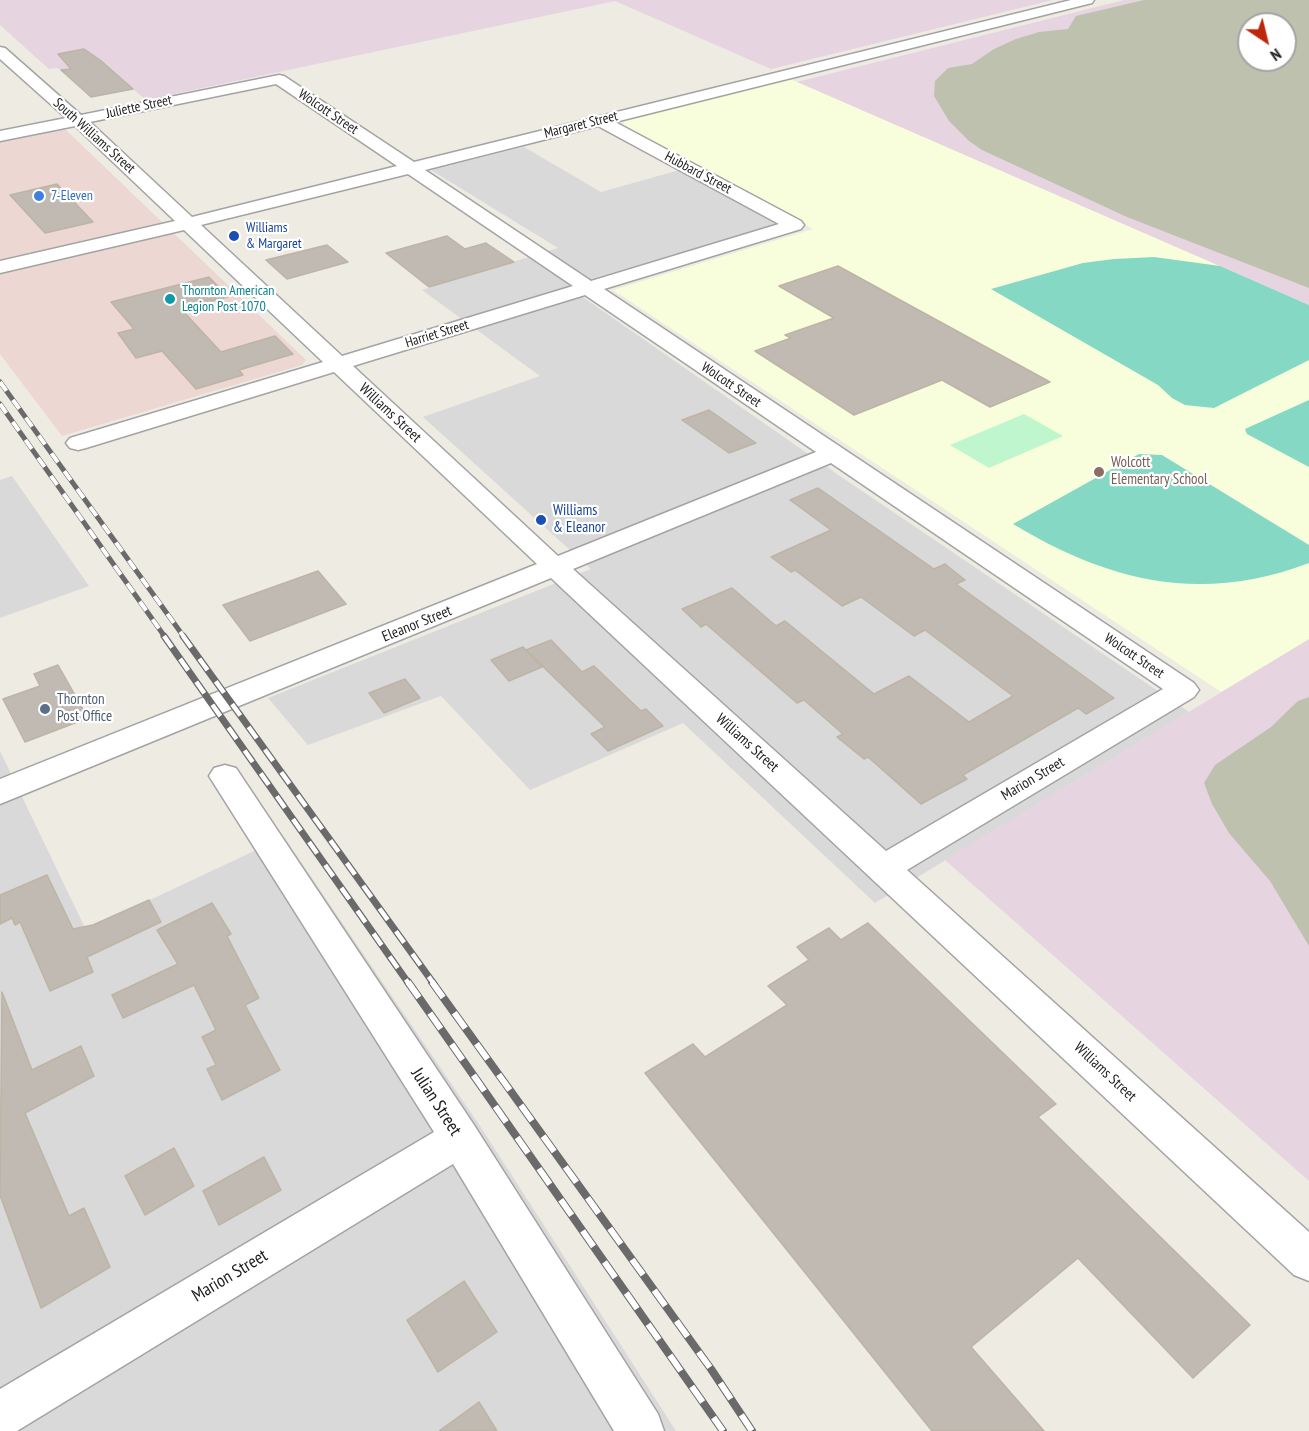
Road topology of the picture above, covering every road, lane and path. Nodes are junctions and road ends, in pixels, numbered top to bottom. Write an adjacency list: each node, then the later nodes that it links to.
1 (1087, 0): 5 (street, Margaret Street)
2 (0, 51): 4 (street, South Williams Street)
3 (279, 79): 4 (street, Juliette Street); 7 (street, Wolcott Street)
4 (78, 120): 6 (street, Juliette Street); 8 (street, South Williams Street)
5 (601, 121): 7 (street, Margaret Street); 9 (street, Hubbard Street)
6 (0, 136)
7 (409, 167): 8 (street, Margaret Street); 13 (street, Wolcott Street)
8 (188, 222): 10 (street, Margaret Street); 14 (street, Williams Street)
9 (795, 225): 13 (street, Harriet Street)
10 (76, 251): 11 (street, Margaret Street); 12 (street, Margaret Street)
11 (0, 267)
12 (0, 275)
13 (588, 288): 14 (street, Harriet Street); 16 (street, Wolcott Street)
14 (339, 364): 15 (street, Harriet Street); 17 (street, Williams Street)
15 (78, 443)
16 (834, 454): 17 (street, Eleanor Street); 18 (street, Wolcott Street)
17 (556, 568): 20 (street, Eleanor Street); 21 (street, Williams Street)
18 (1184, 690): 21 (street, Marion Street)
19 (225, 776): 22 (street, Julian Street)
20 (0, 792)
21 (883, 868): 23 (street, Williams Street)
22 (460, 1138): 24 (street, Marion Street); 25 (street, Julian Street)
23 (1309, 1260)
24 (0, 1415)
25 (641, 1431)

